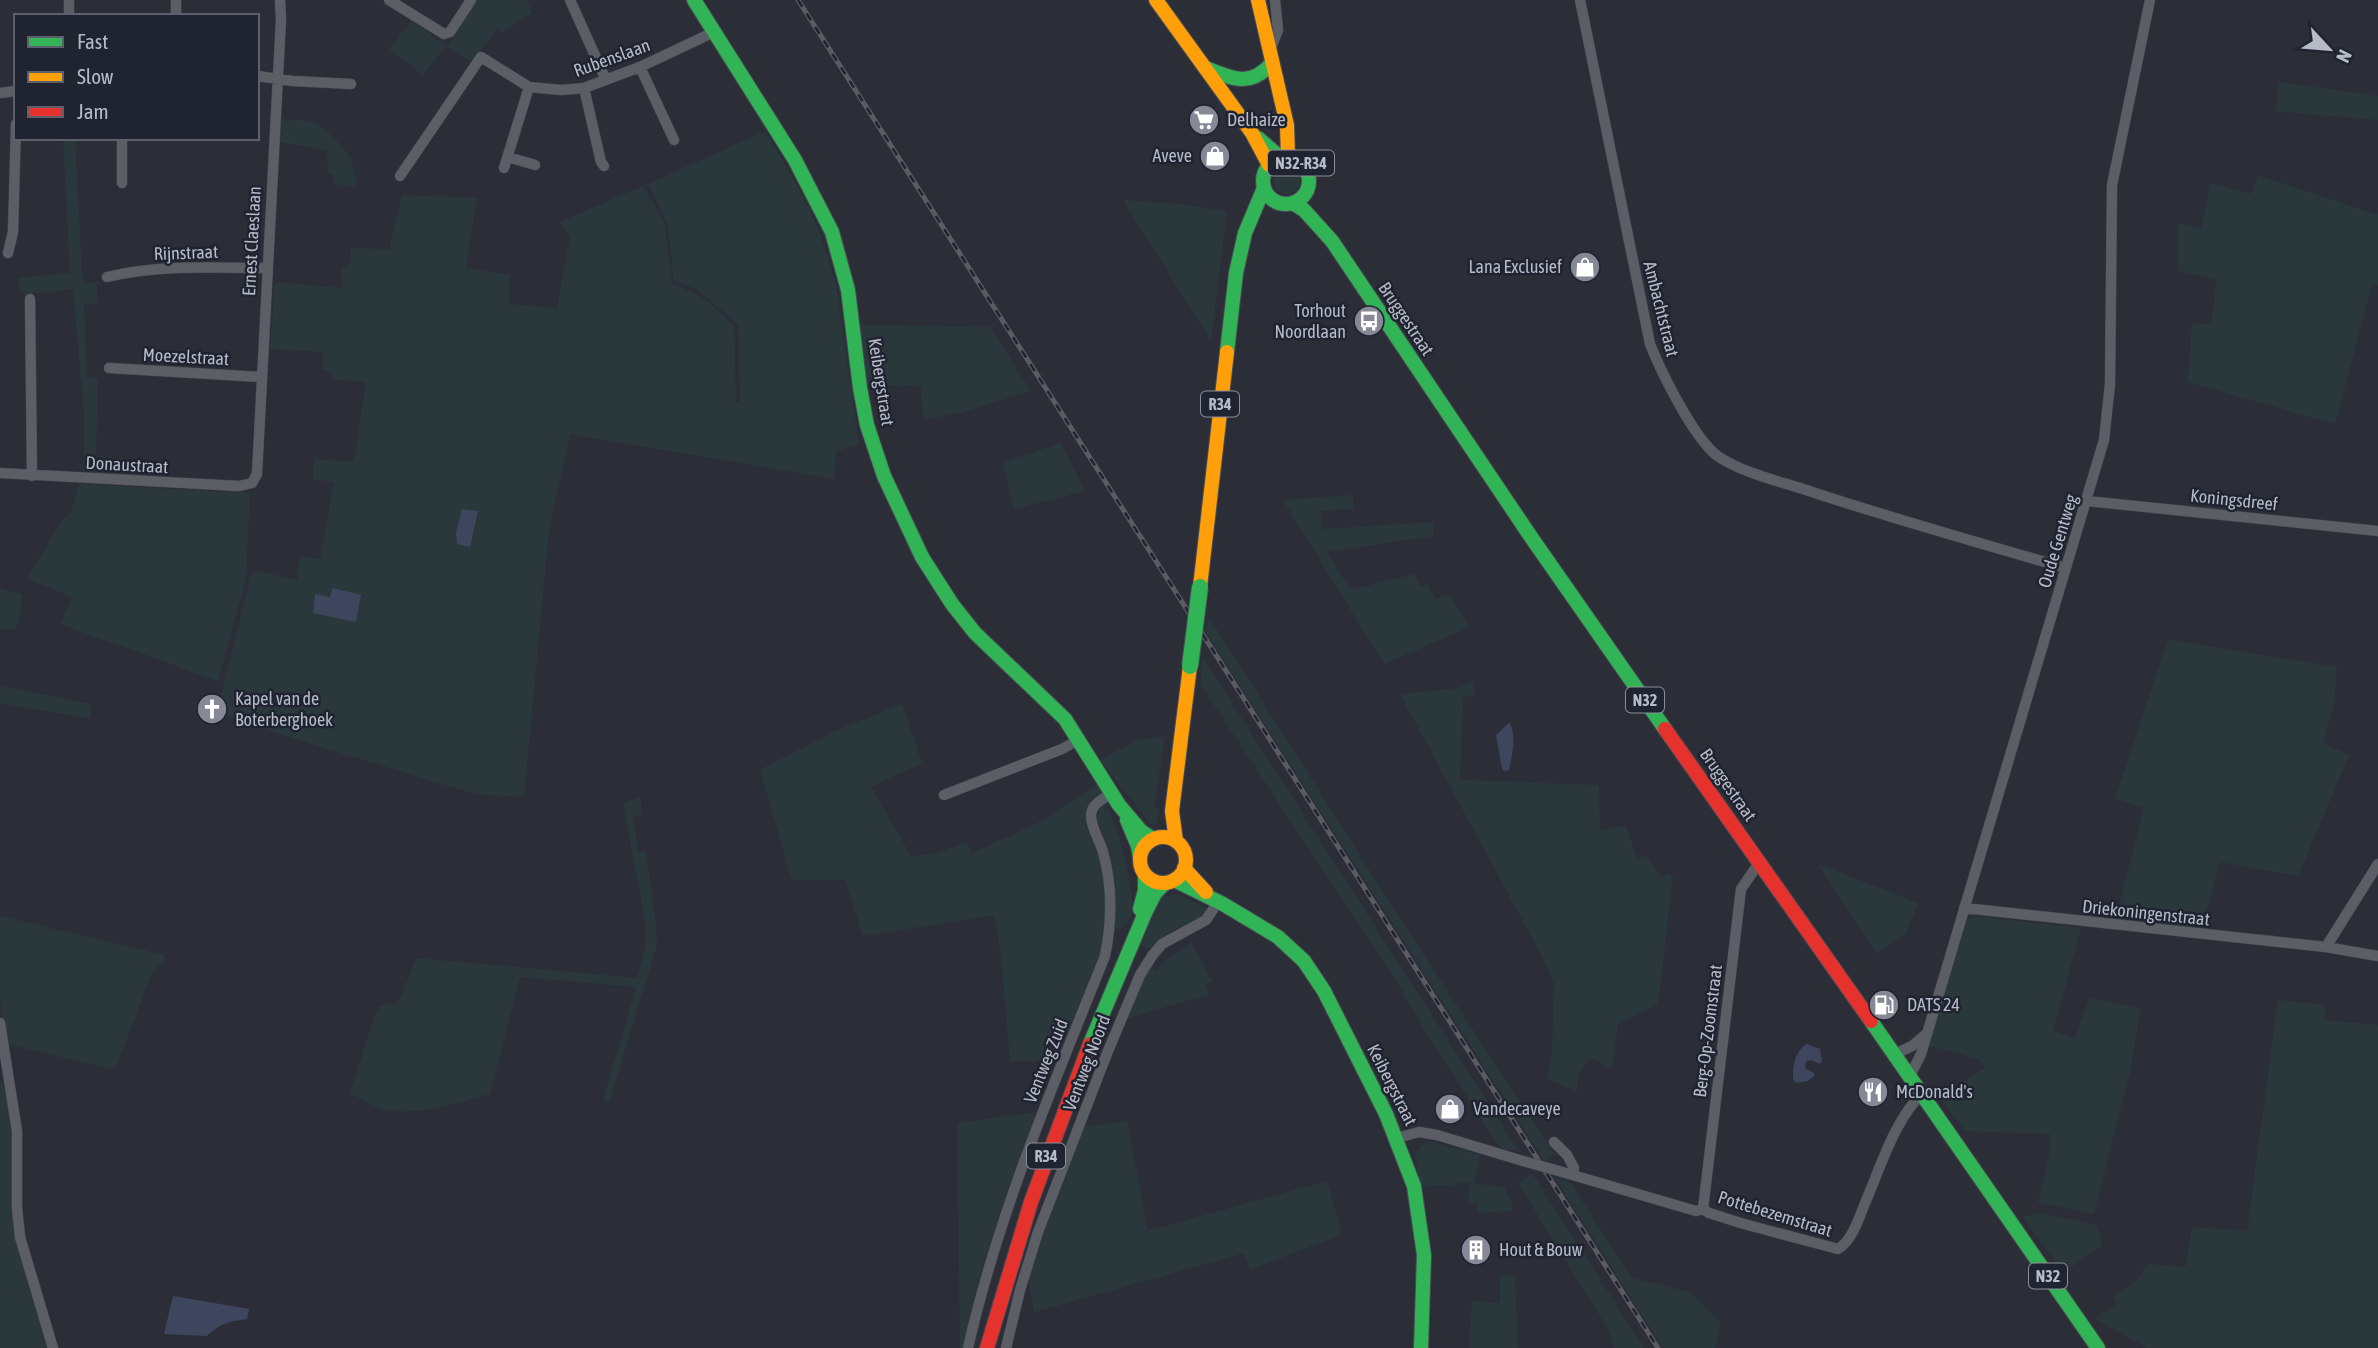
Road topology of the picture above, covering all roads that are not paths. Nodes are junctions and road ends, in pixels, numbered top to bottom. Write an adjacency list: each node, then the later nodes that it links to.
1 (280, 0): 17 (street, Ernest Claeslaan)
2 (389, 0): 3 (street)
3 (471, 0)
4 (570, 0): 18 (street)
5 (694, 0): 12 (main road, Keibergstraat)
6 (1156, 0): 15 (main road)
7 (1258, 0): 13 (main road)
8 (1268, 0): 13 (main road)
9 (1275, 0): 13 (street)
10 (1580, 0): 50 (street, Ambachtstraat)
11 (2150, 0): 48 (street, Oude Gentweg)
12 (714, 32): 14 (street, Rubenslaan); 51 (main road, Keibergstraat)
13 (1272, 55): 15 (main road); 22 (main road)
14 (640, 67): 18 (street, Rubenslaan); 25 (street)
15 (1204, 68): 27 (main road)
16 (259, 76): 17 (street)
17 (276, 79): 19 (street); 40 (street, Ernest Claeslaan)
18 (606, 80): 21 (street, Rubenslaan)
19 (351, 84)
20 (529, 87): 21 (street, Rubenslaan); 26 (street); 32 (street, Rubenslaan)
21 (584, 88): 29 (street)
22 (1287, 125): 27 (main road); 31 (main road)
23 (16, 140): 39 (street)
24 (122, 140): 33 (street)
25 (674, 140)
26 (508, 157): 28 (street); 30 (street)
27 (1279, 160): 31 (main road, N32-R34); 34 (main road, N32-R34)
28 (535, 165)
29 (604, 166)
30 (504, 168)
31 (1306, 168): 35 (main road, N32-R34)
32 (400, 176)
33 (122, 183)
34 (1264, 188): 36 (main road, N32-R34); 37 (main road, R34)
35 (1308, 189): 36 (main road, N32-R34); 38 (main road, Bruggestraat / N32)
36 (1288, 204): 37 (main road); 38 (main road, Bruggestraat / N32)
37 (1250, 224): 54 (main road, R34, bridge)
38 (1332, 241): 59 (main road, Bruggestraat / N32)
39 (8, 253)
40 (267, 268): 41 (street, Rijnstraat); 44 (street, Ernest Claeslaan)
41 (107, 277)
42 (30, 299): 46 (street)
43 (108, 368): 44 (street, Moezelstraat)
44 (261, 377): 47 (street, Ernest Claeslaan)
45 (0, 473): 46 (street, Donaustraat)
46 (32, 476): 47 (street, Donaustraat)
47 (252, 483)
48 (2087, 501): 49 (street, Koningsdreef); 50 (street, Oude Gentweg)
49 (2378, 531)
50 (2066, 568): 64 (street, Oude Gentweg)
51 (1080, 739): 52 (main road, Keibergstraat); 53 (street)
52 (1113, 793): 55 (main road, Keibergstraat); 78 (street, Ventweg Zuid)
53 (944, 795)
54 (1172, 811): 56 (main road, R34); 57 (main road, R34)
55 (1124, 812): 56 (main road, Keibergstraat); 58 (main road, Keibergstraat)
56 (1156, 838): 57 (main road); 58 (main road)
57 (1176, 841): 62 (main road)
58 (1140, 858): 61 (main road)
59 (1759, 863): 70 (main road, Bruggestraat / N32); 76 (street, Berg-Op-Zoomstraat)
60 (2378, 864): 65 (street)
61 (1145, 875): 62 (main road); 67 (main road, R34)
62 (1174, 877): 63 (main road, Keibergstraat); 67 (main road, R34)
63 (1215, 900): 73 (main road, Keibergstraat); 80 (street, Ventweg Noord)
64 (1964, 908): 65 (street, Driekoningenstraat); 69 (street, Oude Gentweg)
65 (2326, 947): 66 (street, Driekoningenstraat)
66 (2378, 956)
67 (1121, 969): 79 (main road, R34)
68 (0, 1023): 77 (street)
69 (1925, 1034): 70 (street); 71 (street, Oude Gentweg)
70 (1895, 1054): 71 (main road, Bruggestraat / N32)
71 (1910, 1076): 72 (main road, Bruggestraat / N32)
72 (1923, 1093): 76 (street, Pottebezemstraat); 82 (main road, Bruggestraat / N32)
73 (1397, 1138): 75 (street, Pottebezemstraat, bridge); 81 (main road, Keibergstraat)
74 (1553, 1142): 75 (street)
75 (1572, 1175): 76 (street, Pottebezemstraat)
76 (1703, 1209)
77 (53, 1348)
78 (968, 1348)
79 (987, 1348)
80 (1006, 1348)
81 (1421, 1348)
82 (2098, 1348)

